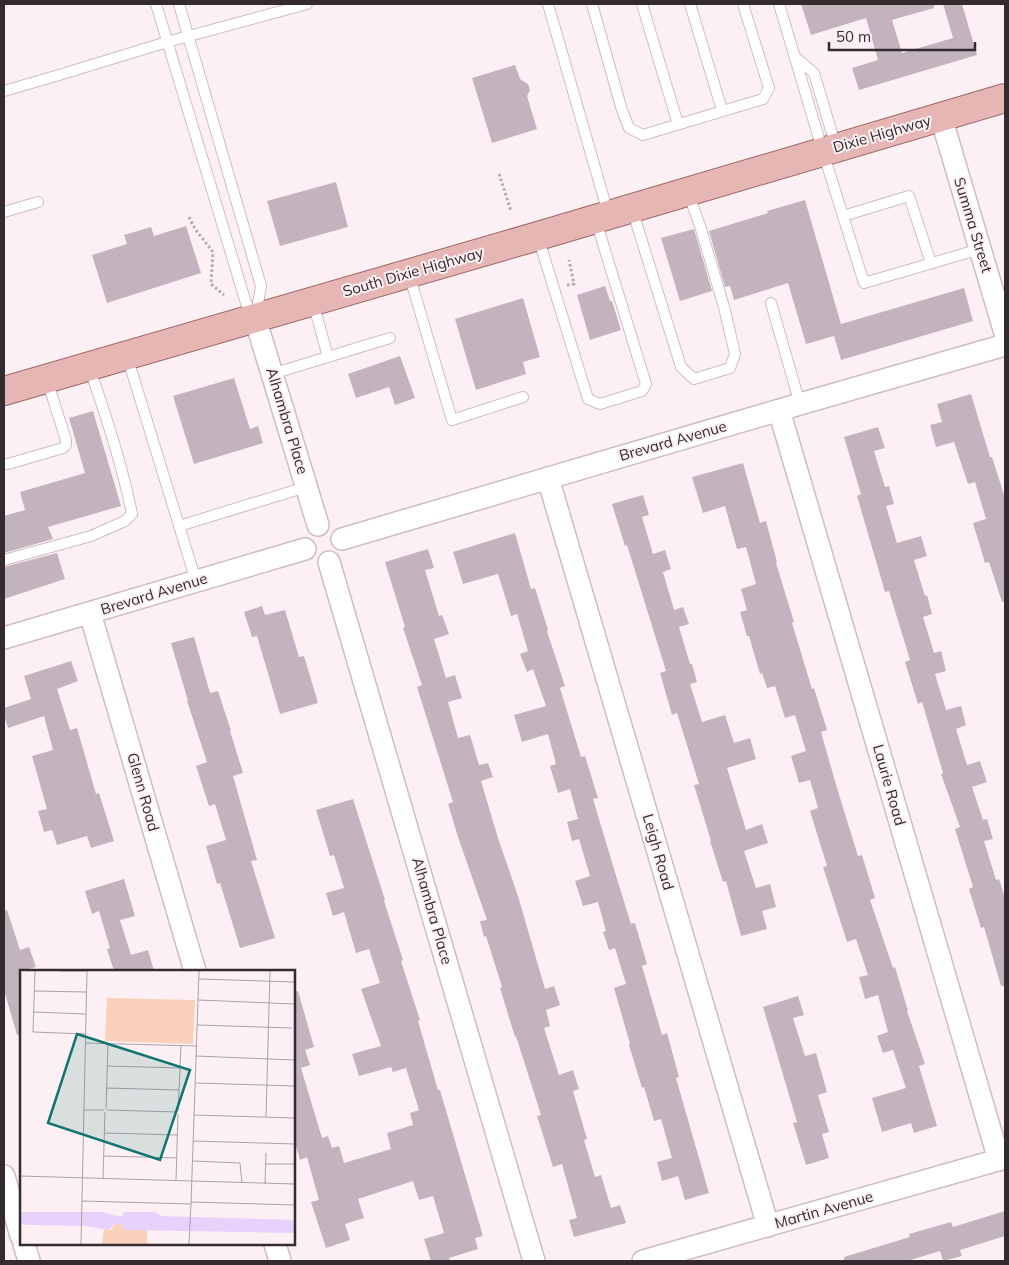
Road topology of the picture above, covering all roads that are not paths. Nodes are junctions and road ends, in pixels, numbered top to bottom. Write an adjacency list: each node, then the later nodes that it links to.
1 (156, 4): 11 (lane)
2 (179, 4): 10 (lane)
3 (307, 4): 10 (lane)
4 (548, 4): 22 (lane)
5 (592, 4): 17 (lane)
6 (642, 4): 17 (lane)
7 (690, 4): 15 (lane)
8 (744, 4): 15 (lane)
9 (779, 4): 12 (lane)
10 (189, 36): 11 (lane); 31 (lane)
11 (167, 42): 13 (lane); 31 (lane)
12 (795, 57): 18 (lane); 18 (lane)
13 (4, 91)
14 (1005, 98): 16 (main road)
15 (722, 110): 17 (lane)
16 (941, 117): 18 (main road, Dixie Highway); 25 (street, Summa Street)
17 (678, 124)
18 (830, 150): 19 (main road, South Dixie Highway); 23 (lane)
19 (688, 192): 22 (main road, South Dixie Highway); 22 (lane)
20 (38, 202): 21 (lane)
21 (4, 212)
22 (612, 213): 24 (main road, South Dixie Highway); 24 (lane)
23 (843, 216): 26 (lane); 26 (lane)
24 (538, 236): 27 (main road, South Dixie Highway)
25 (980, 249): 26 (lane); 30 (street, Summa Street)
26 (931, 263)
27 (408, 273): 28 (main road, South Dixie Highway); 41 (lane)
28 (313, 301): 31 (main road, South Dixie Highway); 36 (lane)
29 (771, 303): 42 (lane)
30 (1002, 307): 32 (street, Summa Street)
31 (255, 318): 35 (main road, South Dixie Highway); 38 (street, Alhambra Place)
32 (1005, 333)
33 (390, 338): 36 (lane)
34 (1005, 345): 42 (street, Brevard Avenue)
35 (126, 355): 37 (main road, South Dixie Highway); 48 (lane)
36 (328, 357): 38 (lane)
37 (88, 366): 39 (main road, South Dixie Highway); 51 (lane)
38 (272, 374): 46 (street, Alhambra Place)
39 (46, 379): 40 (main road, South Dixie Highway); 44 (lane)
40 (4, 391)
41 (523, 398)
42 (800, 404): 43 (street, Brevard Avenue)
43 (779, 410): 45 (street, Brevard Avenue); 57 (street, Laurie Road)
44 (4, 464)
45 (548, 478): 49 (street, Brevard Avenue); 59 (street, Leigh Road)
46 (306, 487): 47 (street, Alhambra Place); 48 (lane)
47 (318, 525): 49 (street); 50 (street)
48 (179, 526): 53 (lane)
49 (342, 539): 52 (street)
50 (305, 549): 52 (street); 53 (street, Brevard Avenue)
51 (4, 560)
52 (329, 562): 65 (street, Alhambra Place)
53 (196, 581): 54 (street, Brevard Avenue)
54 (90, 613): 55 (street, Brevard Avenue); 56 (street, Glenn Road)
55 (4, 638)
56 (195, 970)
57 (1002, 1159): 59 (street, Martin Avenue)
58 (4, 1176): 60 (street)
59 (768, 1226): 66 (street, Martin Avenue)
60 (20, 1232)
61 (24, 1245): 63 (street)
62 (275, 1245): 64 (street)
63 (29, 1261)
64 (280, 1261)
65 (534, 1261)
66 (643, 1261)

